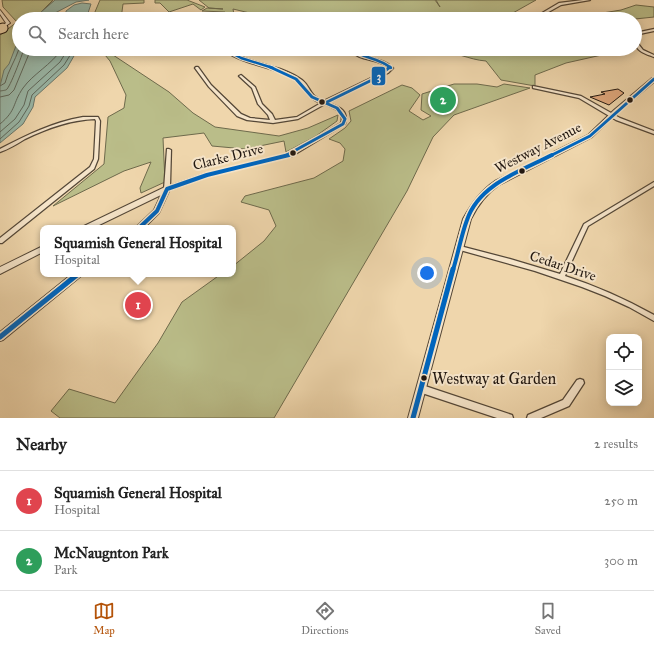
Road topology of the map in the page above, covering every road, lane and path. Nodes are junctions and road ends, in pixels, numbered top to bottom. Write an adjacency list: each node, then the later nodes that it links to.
1 (589, 0): 3 (street)
2 (0, 11): 4 (street)
3 (546, 12)
4 (1, 29)
5 (654, 30): 6 (street)
6 (642, 33)
7 (642, 50): 10 (street)
8 (233, 56): 15 (street)
9 (357, 56): 15 (street)
10 (654, 56)
11 (197, 68): 17 (street)
12 (241, 76): 17 (street)
13 (654, 79): 16 (street, Westway Avenue)
14 (534, 87): 16 (street)
15 (325, 103): 17 (street); 22 (street, Clarke Drive)
16 (612, 116): 18 (street); 26 (street, Westway Avenue)
17 (273, 122)
18 (654, 133)
19 (169, 150): 22 (street)
20 (0, 151): 25 (street)
21 (654, 184): 29 (street)
22 (167, 189): 23 (street, Clarke Drive); 24 (street)
23 (93, 225)
24 (142, 225)
25 (0, 241)
26 (460, 248): 29 (street, Cedar Drive); 34 (street, Westway Avenue)
27 (40, 250): 28 (street)
28 (0, 270)
29 (562, 276): 31 (street, Cedar Drive)
30 (74, 277): 32 (street)
31 (654, 318)
32 (0, 337)
33 (580, 383): 37 (street)
34 (422, 389): 35 (street, Westway Avenue); 36 (street)
35 (413, 418)
36 (509, 418)
37 (531, 418)

